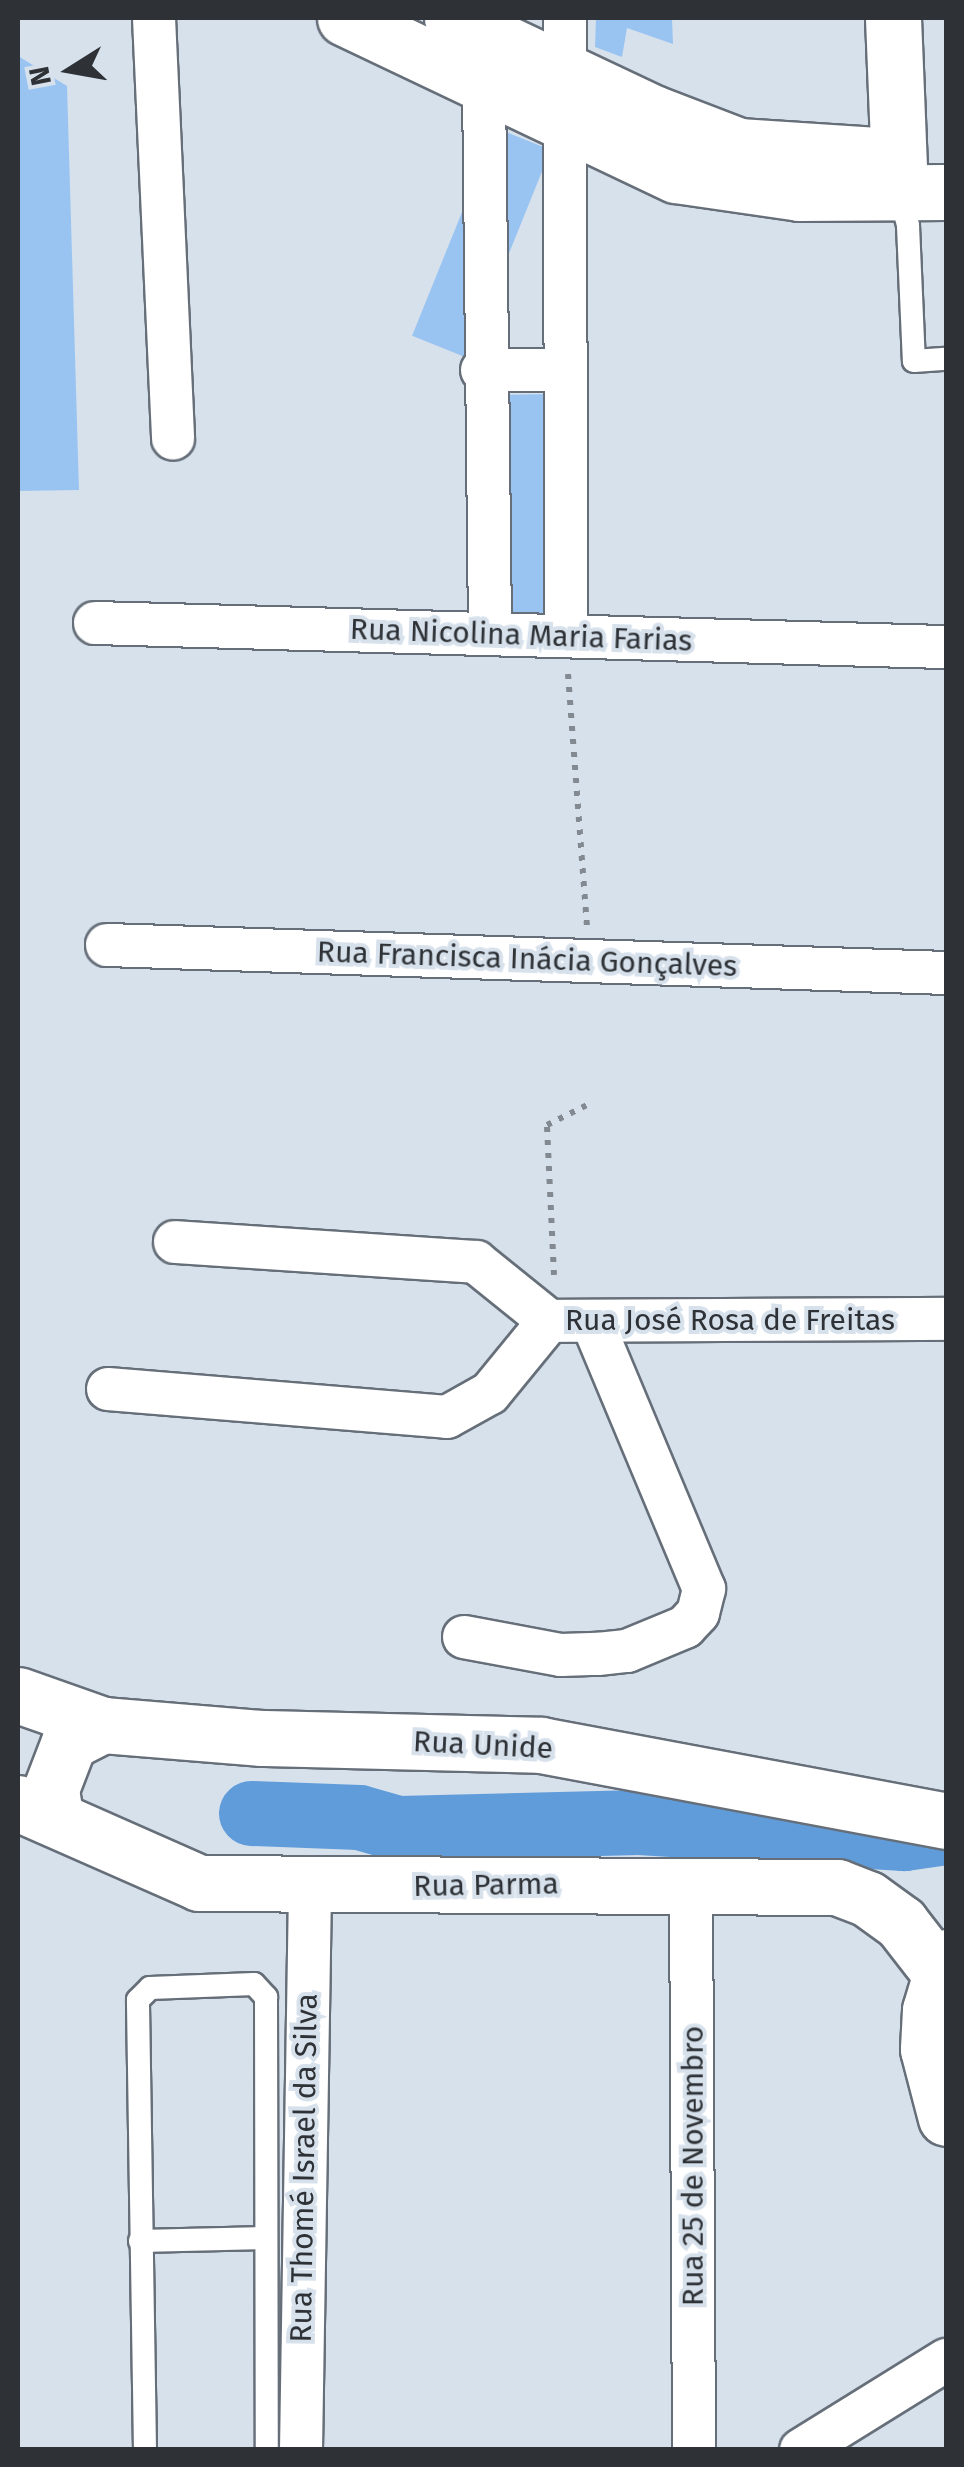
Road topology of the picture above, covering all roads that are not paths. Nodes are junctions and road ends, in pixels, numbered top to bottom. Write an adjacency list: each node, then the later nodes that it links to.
1 (154, 18): 11 (street)
2 (345, 18): 6 (main road)
3 (452, 18): 5 (main road)
4 (893, 18): 7 (main road)
5 (564, 69): 6 (main road); 7 (main road); 10 (street)
6 (484, 84): 9 (street)
7 (915, 180): 8 (lane)
8 (946, 360)
9 (482, 370): 10 (street); 13 (street)
10 (566, 370): 14 (street)
11 (174, 439)
12 (95, 624): 13 (street, Rua Nicolina Maria Farias)
13 (490, 634): 14 (street, Rua Nicolina Maria Farias)
14 (566, 636): 15 (street, Rua Nicolina Maria Farias)
15 (946, 647)
16 (107, 945): 17 (street, Rua Francisca Inácia Gonçalves)
17 (946, 973)
18 (175, 1242): 20 (street, Rua José Rosa de Freitas)
19 (946, 1319): 21 (street, Rua José Rosa de Freitas)
20 (548, 1320): 21 (street, Rua José Rosa de Freitas); 22 (street)
21 (592, 1321): 23 (street)
22 (108, 1389)
23 (464, 1637)
24 (18, 1696): 25 (main road, Rua Unide)
25 (103, 1725): 26 (main road); 27 (main road, Rua Unide)
26 (36, 1809): 29 (main road, Rua Parma)
27 (946, 1821)
28 (691, 1882): 29 (main road, Rua Parma); 30 (main road, Rua Parma); 39 (street, Rua 25 de Novembro)
29 (310, 1888): 35 (street, Rua Thomé Israel da Silva)
30 (943, 1964): 31 (main road)
31 (946, 2118)
32 (266, 2238): 33 (lane); 33 (lane); 35 (lane)
33 (140, 2240): 36 (lane)
34 (946, 2360): 40 (street)
35 (283, 2377): 37 (lane); 38 (street, Rua Thomé Israel da Silva)
36 (145, 2450)
37 (268, 2450)
38 (301, 2450)
39 (694, 2450)
40 (801, 2450)

